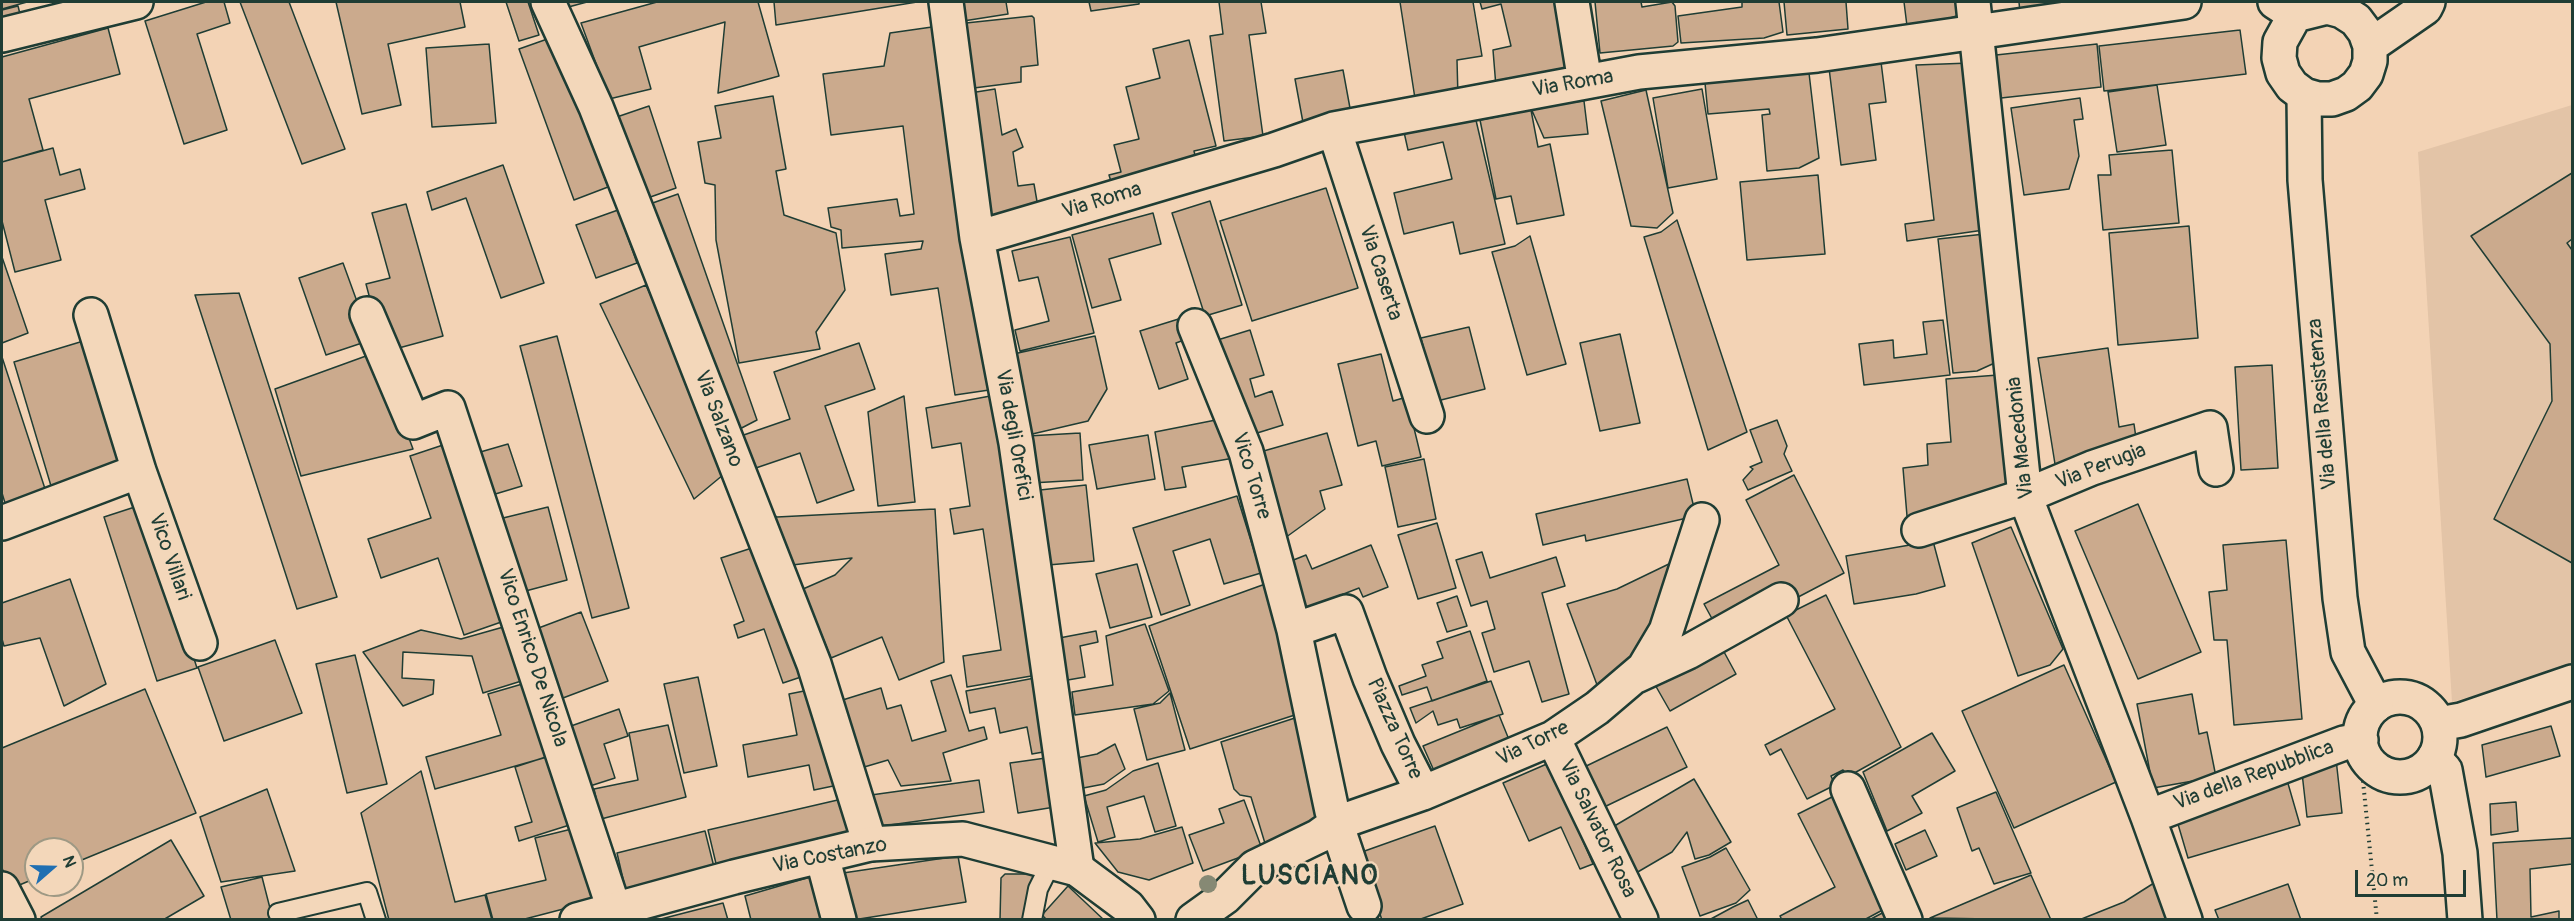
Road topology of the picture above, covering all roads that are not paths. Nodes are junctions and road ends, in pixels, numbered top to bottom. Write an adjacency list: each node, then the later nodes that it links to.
1 (136, 2): 9 (street)
2 (548, 2): 39 (street, Via Salzano)
3 (946, 2): 14 (street, Via degli Orefici)
4 (1572, 2): 11 (street)
5 (2184, 2): 8 (street, Via Roma)
6 (2428, 2): 10 (street)
7 (2285, 8): 10 (street); 12 (street)
8 (1974, 17): 11 (street, Via Roma); 21 (street, Via Macedonia)
9 (2, 35)
10 (2370, 46): 12 (street)
11 (1584, 82): 13 (street, Via Roma)
12 (2304, 95): 30 (street, Via della Resistenza)
13 (1334, 129): 14 (street, Via Roma); 18 (street, Via Caserta)
14 (977, 238): 41 (street, Via degli Orefici)
15 (366, 314): 45 (street, Vico Enrico De Nicola)
16 (91, 315): 20 (street, Vico Villari)
17 (1195, 326): 26 (street, Vico Torre)
18 (1427, 416)
19 (2217, 469): 21 (street, Via Perugia)
20 (139, 471): 23 (street); 27 (street, Vico Villari)
21 (2025, 496): 24 (street, Via Perugia); 37 (street, Via Macedonia)
22 (1702, 520): 28 (street, Via Torre)
23 (2, 523)
24 (1919, 530)
25 (1781, 600): 28 (street, Via Torre)
26 (1294, 630): 36 (street, Piazza Torre); 38 (street)
27 (200, 643)
28 (1632, 677): 32 (street, Via Torre)
29 (2572, 682): 31 (street)
30 (2376, 705): 31 (street); 33 (street)
31 (2439, 724): 34 (street)
32 (1553, 738): 36 (street, Via Torre); 52 (street, Via Salvator Rosa)
33 (2361, 740): 34 (street); 37 (street, Via della Repubblica)
34 (2434, 758): 55 (street)
35 (1848, 789): 53 (street)
36 (1423, 794): 38 (street, Piazza Torre)
37 (2148, 817): 54 (street, Via Macedonia)
38 (1337, 824): 43 (street); 51 (street, Piazza Torre)
39 (870, 844): 40 (street, Via Costanzo); 41 (street, Via Costanzo)
40 (822, 856): 45 (street, Via Costanzo); 48 (street)
41 (1065, 865): 49 (lane); 50 (street, Via Costanzo)
42 (2, 889): 46 (street)
43 (1364, 906)
44 (278, 913): 47 (lane)
45 (598, 915)
46 (18, 920)
47 (376, 920)
48 (839, 920)
49 (1032, 920)
50 (1138, 920)
51 (1193, 920)
52 (1641, 920)
53 (1905, 920)
54 (2184, 920)
55 (2465, 920)

